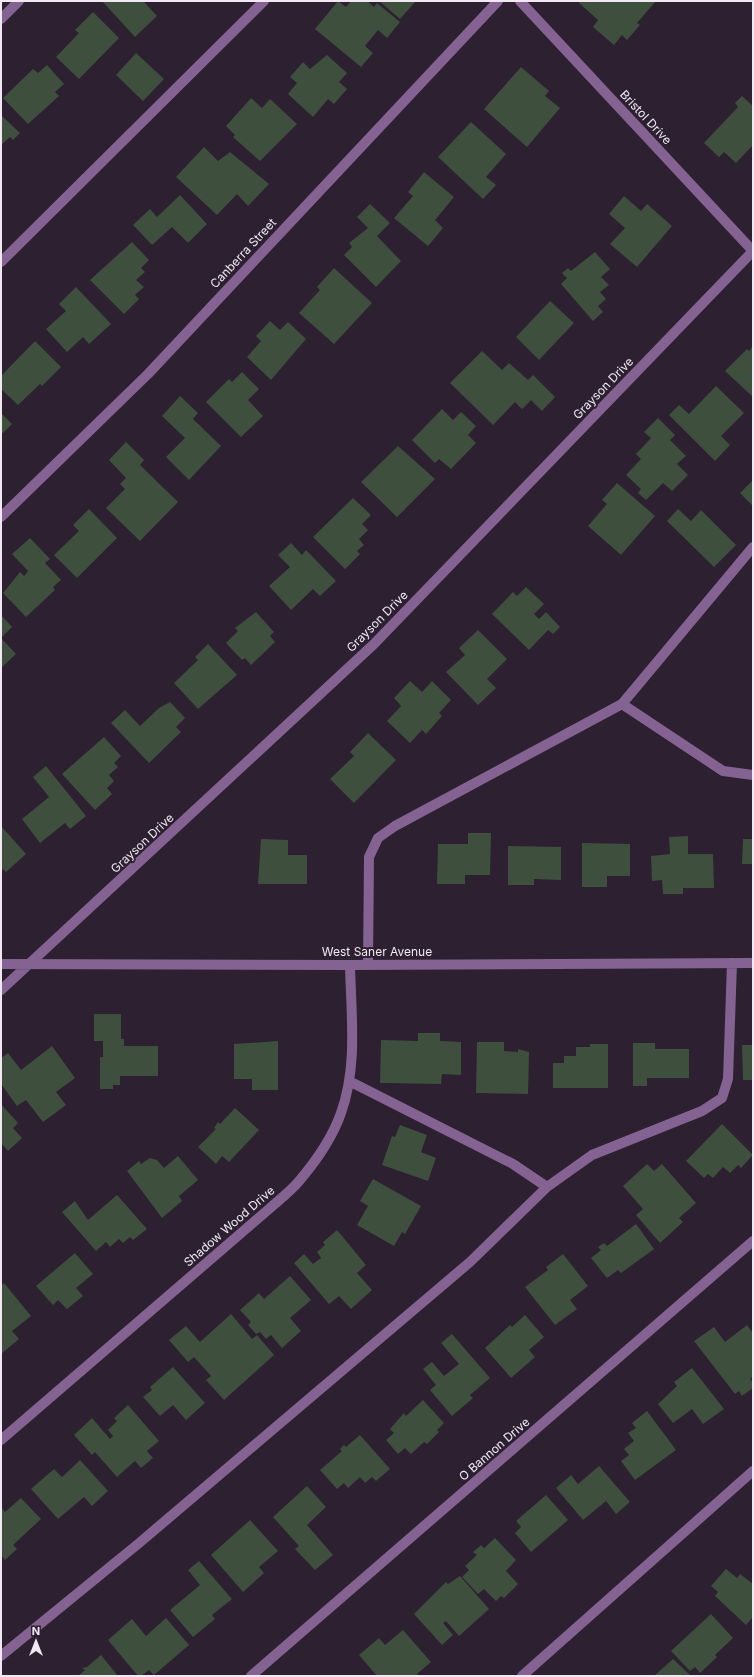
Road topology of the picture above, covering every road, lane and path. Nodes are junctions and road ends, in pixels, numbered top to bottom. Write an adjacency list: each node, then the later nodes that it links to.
1 (19, 1): 5 (street)
2 (264, 1): 7 (street)
3 (498, 1): 8 (street, Canberra Street)
4 (520, 1): 6 (street, Bristol Drive)
5 (1, 19)
6 (753, 251): 15 (street, Grayson Drive)
7 (1, 262)
8 (1, 517)
9 (753, 547): 10 (street)
10 (622, 704): 11 (street); 16 (street)
11 (753, 775)
12 (732, 963): 13 (street, West Saner Avenue); 16 (street, West Saner Avenue); 20 (street)
13 (753, 963)
14 (1, 964): 15 (street, West Saner Avenue)
15 (31, 964): 17 (street, West Saner Avenue); 18 (street, Grayson Drive)
16 (368, 964): 17 (street, West Saner Avenue)
17 (350, 965): 19 (street, Shadow Wood Drive)
18 (1, 990)
19 (349, 1081): 20 (street); 22 (street, Shadow Wood Drive)
20 (547, 1187): 24 (street)
21 (753, 1241): 25 (street, O Bannon Drive)
22 (1, 1440)
23 (753, 1471): 26 (street)
24 (1, 1656)
25 (251, 1676)
26 (522, 1676)

